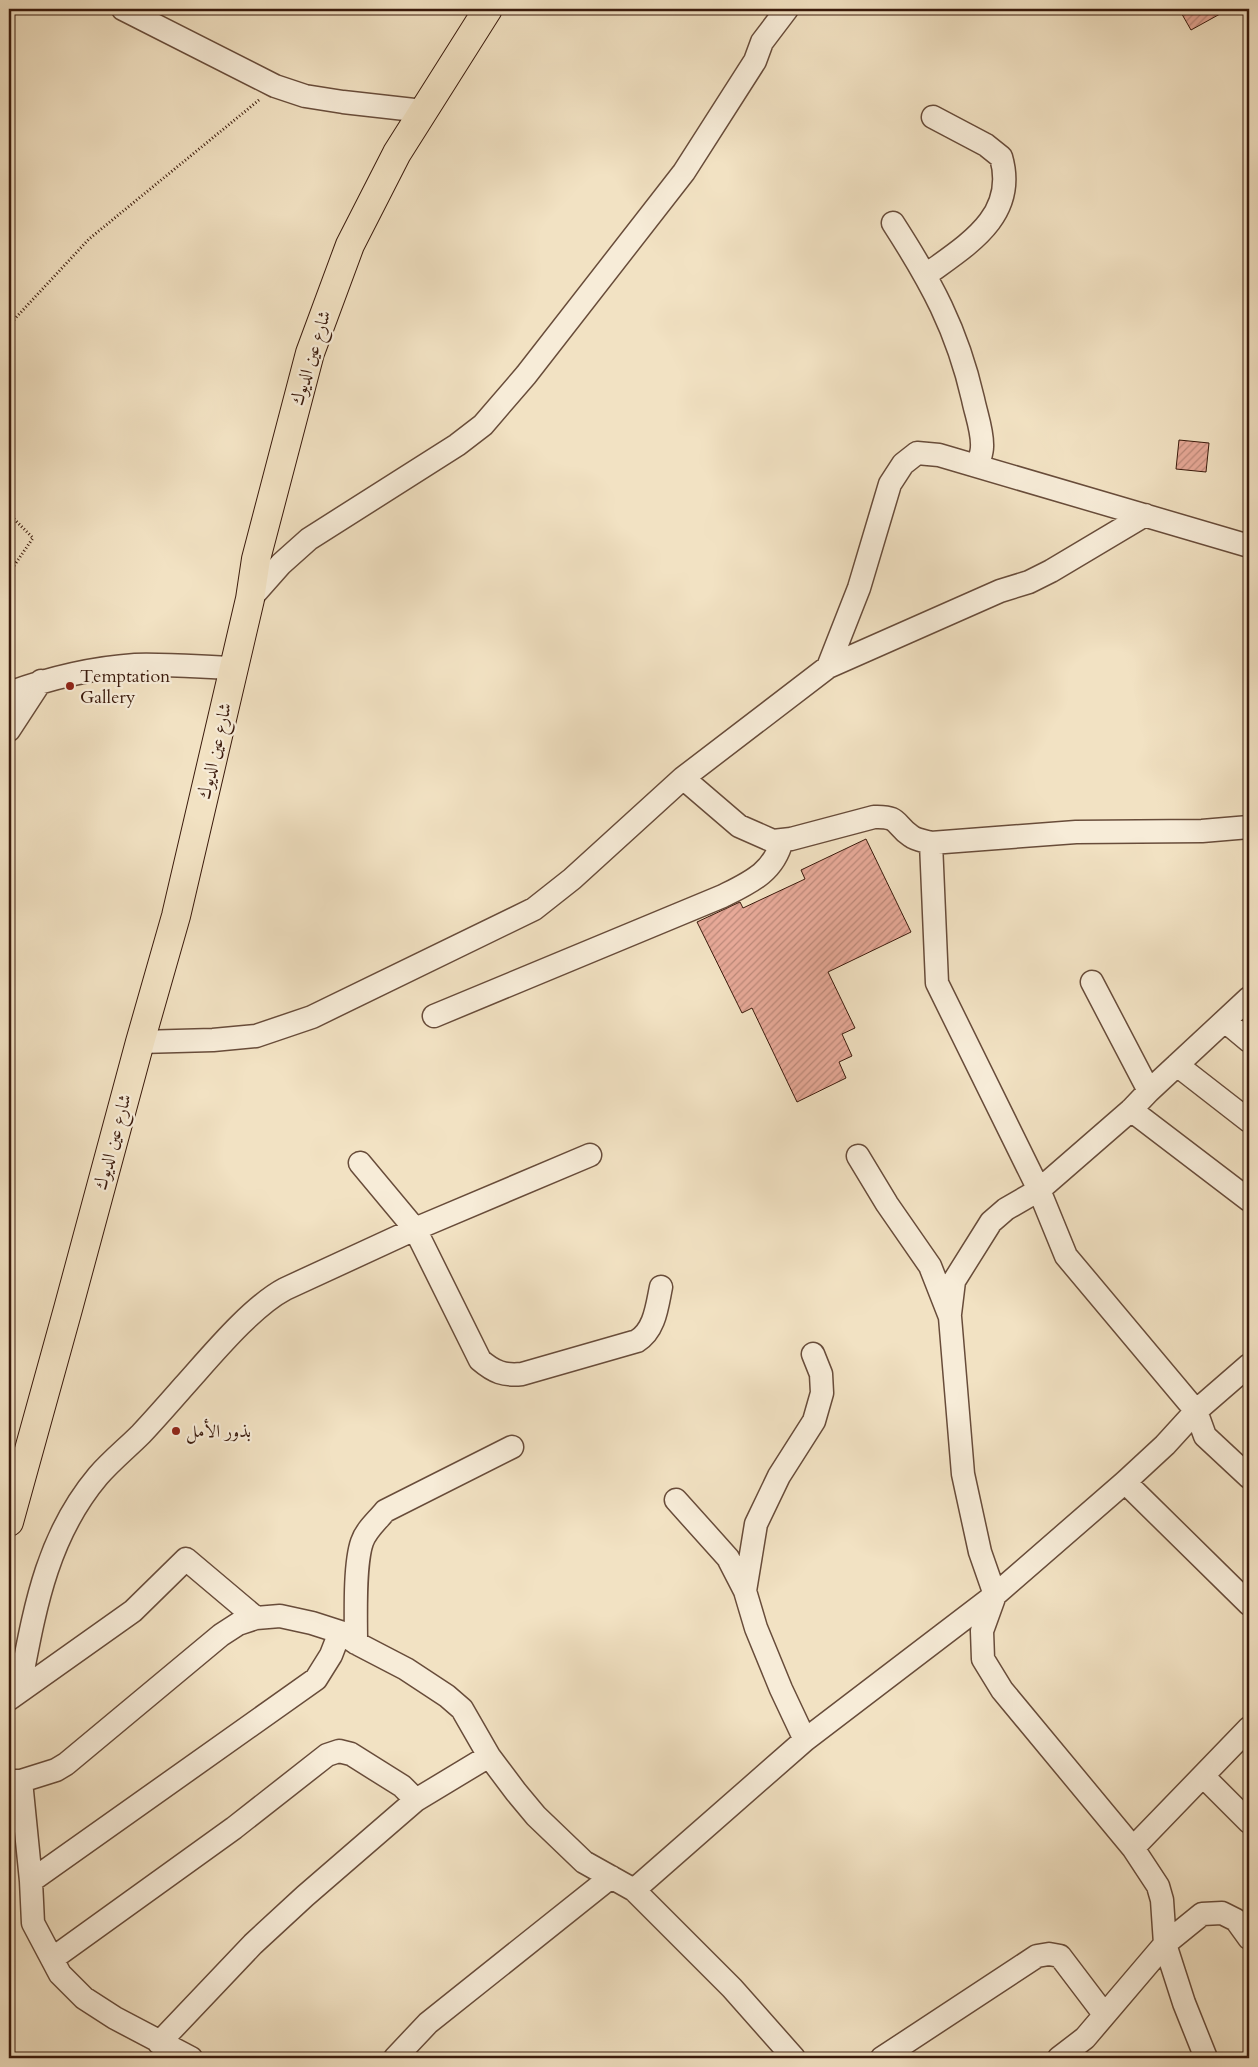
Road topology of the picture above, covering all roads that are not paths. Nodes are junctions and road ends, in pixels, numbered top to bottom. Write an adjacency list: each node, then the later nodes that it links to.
1 (124, 9): 4 (street)
2 (488, 9): 4 (main road, شارع عين الديوك)
3 (787, 9): 11 (street)
4 (423, 111): 11 (main road, شارع عين الديوك)
5 (933, 117): 7 (street)
6 (893, 223): 7 (street)
7 (926, 275): 8 (street)
8 (978, 466): 9 (street); 12 (street)
9 (1145, 516): 10 (street); 12 (street)
10 (1249, 546)
11 (250, 599): 13 (main road, شارع عين الديوك)
12 (828, 667): 17 (street)
13 (234, 668): 14 (street); 26 (main road, شارع عين الديوك)
14 (42, 681): 15 (street); 16 (street)
15 (9, 693)
16 (9, 730)
17 (683, 778): 19 (street); 26 (street)
18 (1249, 827): 20 (street)
19 (782, 840): 20 (street); 23 (street)
20 (931, 843): 34 (street)
21 (1092, 982): 28 (street)
22 (1249, 998): 24 (street)
23 (434, 1016)
24 (1225, 1021): 25 (street); 27 (street)
25 (1249, 1040)
26 (140, 1042): 46 (main road, شارع عين الديوك)
27 (1177, 1065): 28 (street); 30 (street)
28 (1149, 1091): 29 (street)
29 (1131, 1110): 34 (street); 35 (street)
30 (1249, 1121)
31 (590, 1155): 36 (street)
32 (858, 1156): 38 (street)
33 (360, 1163): 36 (street)
34 (1039, 1190): 38 (street); 41 (street)
35 (1249, 1200)
36 (415, 1229): 37 (street); 52 (street)
37 (661, 1287)
38 (950, 1317): 48 (street)
39 (812, 1354): 47 (street)
40 (1249, 1365): 41 (street)
41 (1196, 1410): 43 (street); 44 (street)
42 (512, 1447): 51 (street)
43 (1249, 1477)
44 (1125, 1482): 48 (street); 49 (street)
45 (676, 1500): 47 (street)
46 (9, 1522)
47 (744, 1591): 54 (street)
48 (995, 1595): 54 (street); 60 (street)
49 (1249, 1604)
50 (256, 1618): 51 (street); 52 (street); 57 (street)
51 (348, 1638): 55 (street); 62 (street)
52 (14, 1695)
53 (1249, 1728): 56 (street)
54 (805, 1740): 63 (street)
55 (489, 1756): 58 (street); 61 (street)
56 (1203, 1776): 59 (street); 60 (street)
57 (15, 1781): 62 (street)
58 (416, 1800): 66 (street); 68 (street)
59 (1249, 1822)
60 (1133, 1848): 65 (street)
61 (610, 1877): 63 (street); 70 (street)
62 (31, 1881): 66 (street)
63 (634, 1890): 71 (street)
64 (1249, 1938): 65 (street)
65 (1165, 1944): 67 (street); 74 (street)
66 (52, 1959): 68 (street)
67 (1104, 2014): 72 (street); 73 (street)
68 (159, 2043): 69 (street)
69 (191, 2058)
70 (395, 2058)
71 (794, 2058)
72 (882, 2058)
73 (1059, 2058)
74 (1206, 2058)

